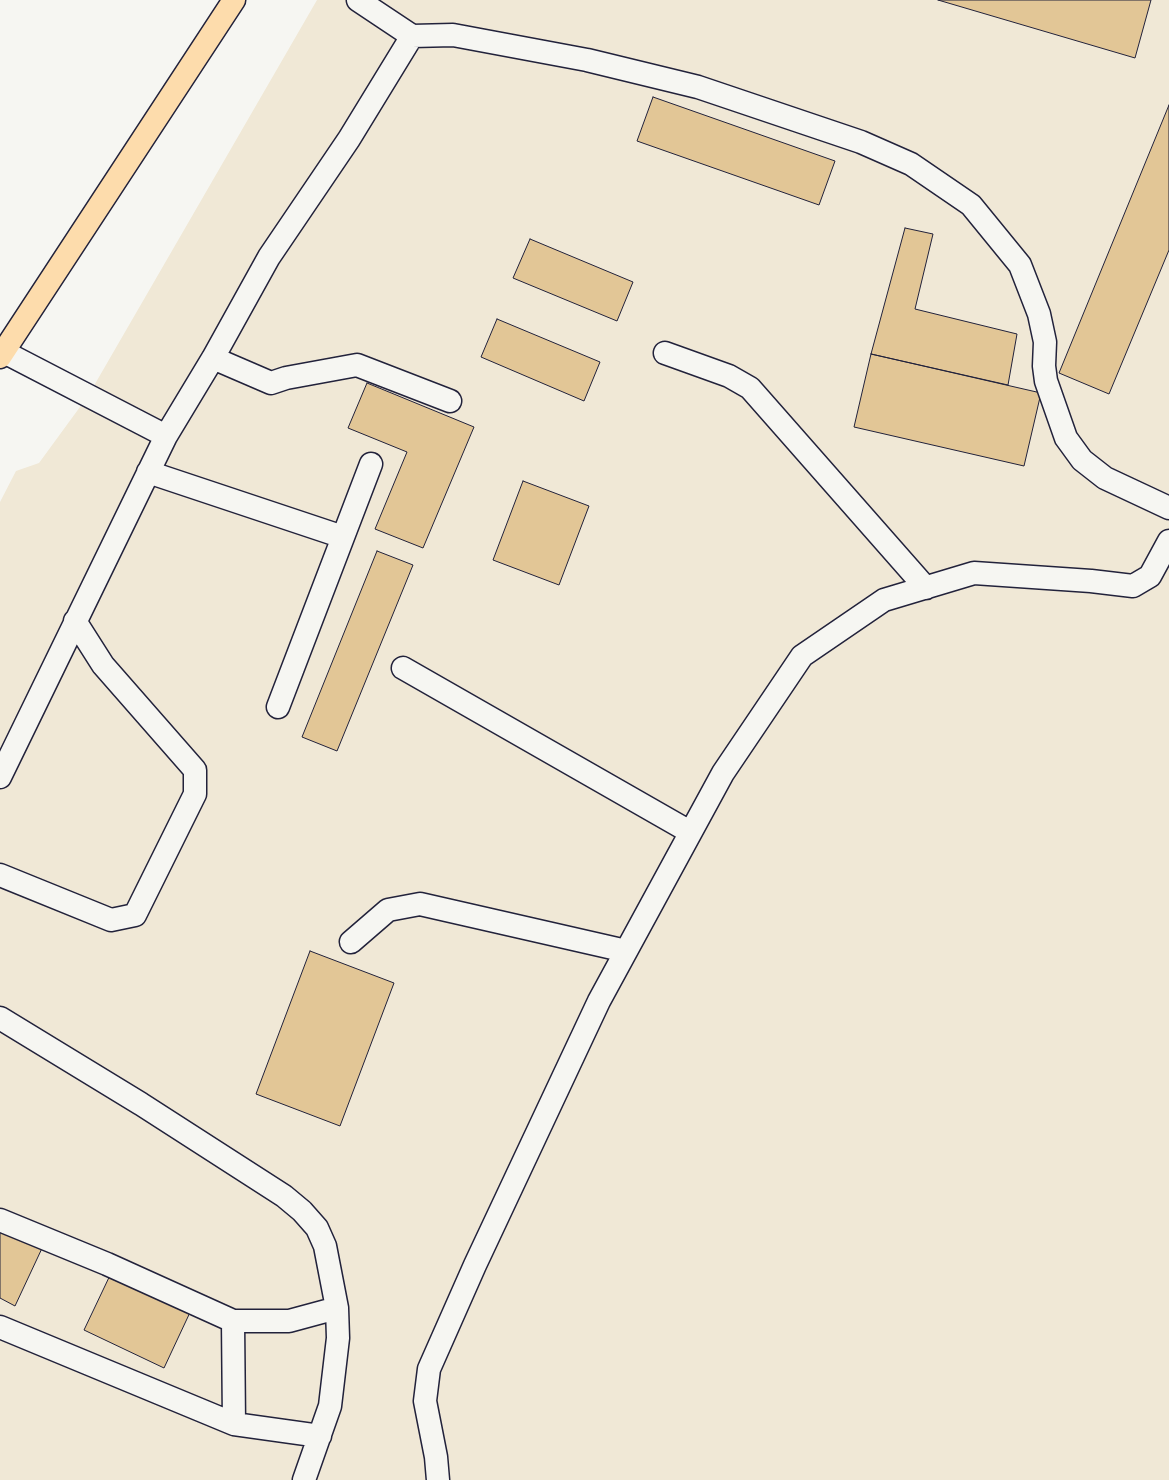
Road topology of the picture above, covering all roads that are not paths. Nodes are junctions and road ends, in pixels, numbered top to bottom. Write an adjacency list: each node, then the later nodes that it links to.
1 (234, 0): 5 (main road)
2 (358, 0): 3 (lane)
3 (412, 36): 6 (lane); 11 (lane)
4 (665, 353): 14 (lane)
5 (2, 354): 8 (lane)
6 (213, 358): 7 (lane); 8 (lane)
7 (450, 401)
8 (166, 436): 10 (lane)
9 (371, 464): 12 (lane)
10 (148, 472): 12 (lane); 15 (lane)
11 (1169, 508)
12 (343, 537): 17 (lane)
13 (1169, 542): 14 (lane)
14 (926, 588): 19 (lane)
15 (75, 622): 18 (lane); 20 (lane)
16 (402, 668): 19 (lane)
17 (278, 707)
18 (0, 776)
19 (690, 832): 22 (lane)
20 (0, 876)
21 (351, 942): 22 (lane)
22 (626, 950): 31 (lane)
23 (0, 1018): 25 (lane)
24 (0, 1220): 26 (lane)
25 (337, 1308): 26 (lane); 29 (lane)
26 (233, 1321): 28 (lane)
27 (0, 1327): 28 (lane)
28 (234, 1424): 29 (lane)
29 (320, 1436): 30 (lane)
30 (304, 1480)
31 (438, 1480)

